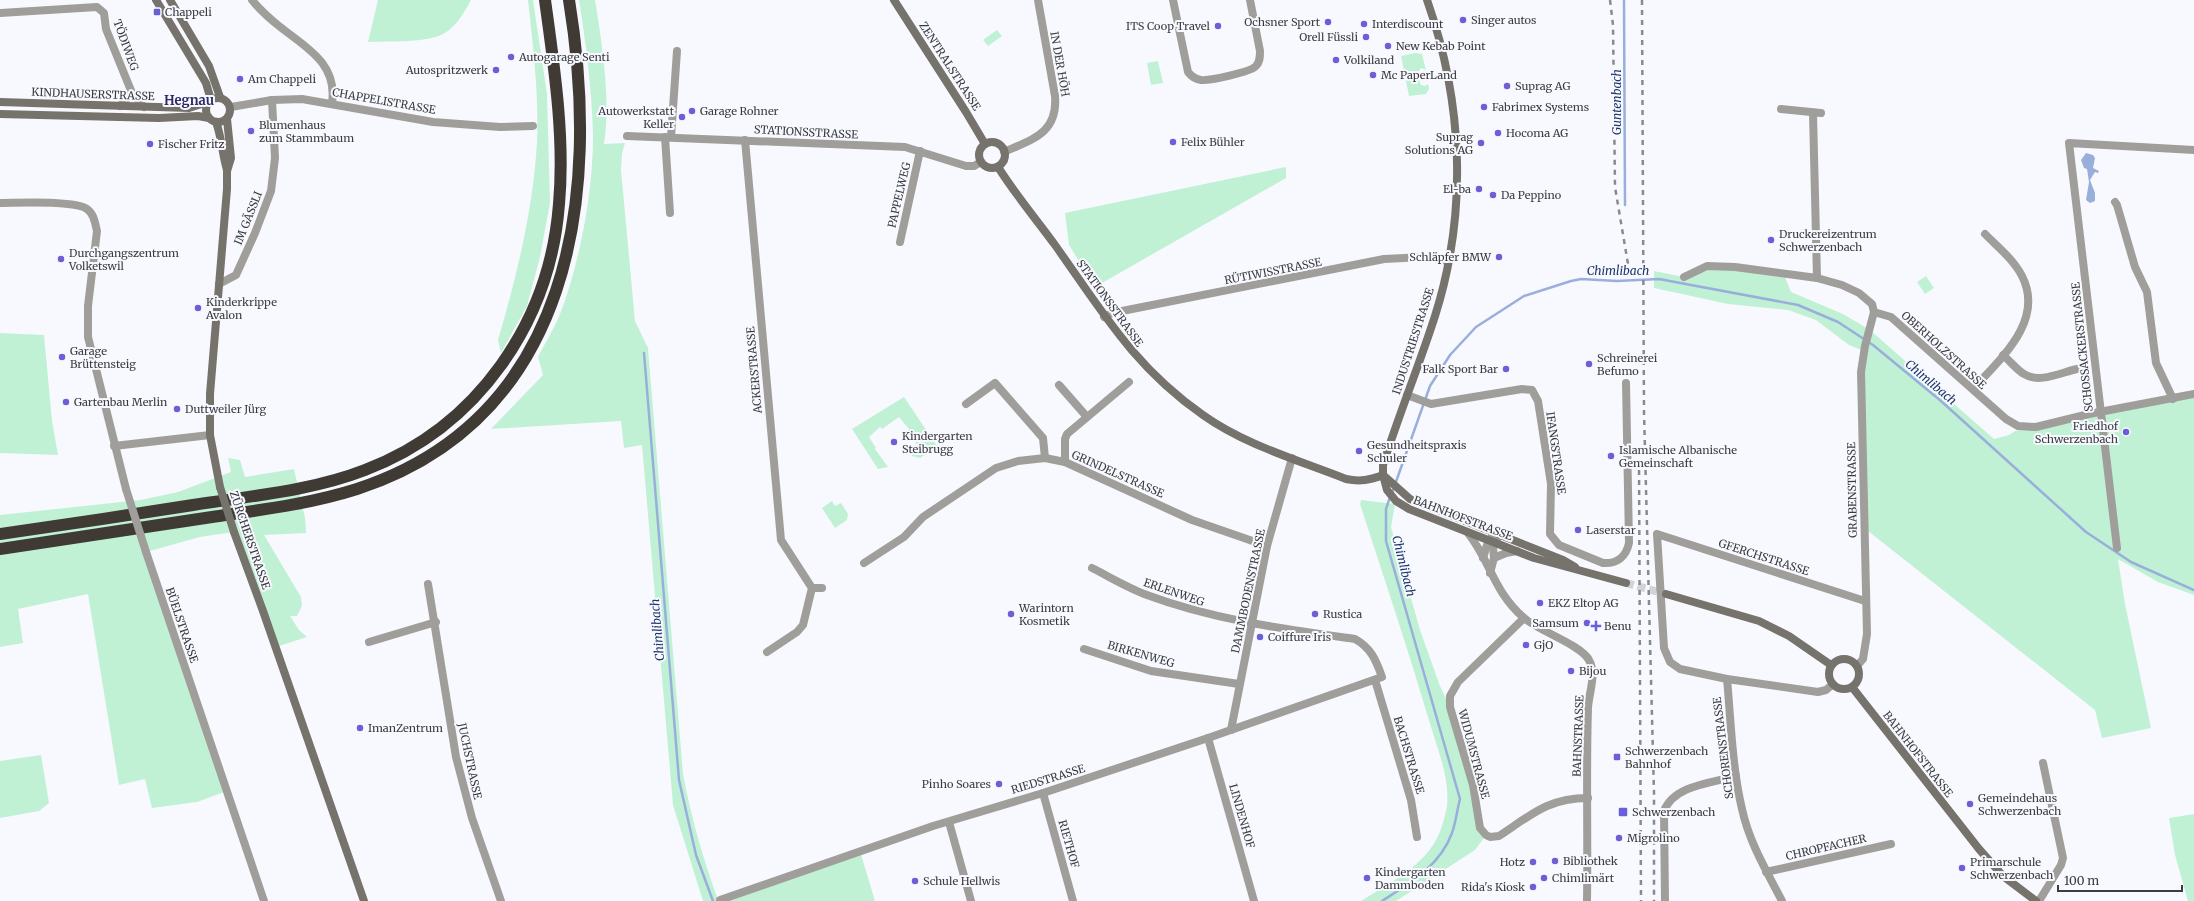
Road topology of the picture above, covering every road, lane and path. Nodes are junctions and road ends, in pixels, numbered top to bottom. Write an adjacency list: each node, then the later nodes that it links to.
1 (156, 0): 16 (main road)
2 (170, 0): 14 (main road)
3 (252, 0): 18 (street)
4 (545, 0): 68 (highway)
5 (569, 0): 73 (highway)
6 (894, 0): 30 (main road, ZENTRALSTRASSE)
7 (1038, 0): 33 (street, IN DER HÖH)
8 (1173, 0): 9 (street)
9 (1250, 0)
10 (1427, 0): 42 (main road, INDUSTRIESTRASSE)
11 (0, 13): 13 (street, TÖDIWEG)
12 (676, 51): 28 (street)
13 (132, 93): 19 (street); 20 (street, TÖDIWEG)
14 (220, 97): 16 (main road); 21 (main road)
15 (272, 100): 18 (street, CHAPPELISTRASSE); 21 (street, CHAPPELISTRASSE); 45 (street, IM GÄSSLI)
16 (210, 101): 20 (main road, KINDHAUSERSTRASSE); 25 (main road)
17 (0, 102): 19 (main road, KINDHAUSERSTRASSE)
18 (332, 103): 26 (street, CHAPPELISTRASSE)
19 (120, 106): 20 (main road, KINDHAUSERSTRASSE)
20 (144, 107)
21 (231, 108): 24 (main road)
22 (1781, 108): 44 (street)
23 (0, 114): 25 (main road, KINDHAUSERSTRASSE)
24 (227, 119): 25 (main road); 36 (main road, ZÜRCHERSTRASSE)
25 (212, 120): 36 (main road, ZÜRCHERSTRASSE)
26 (533, 126)
27 (627, 136): 28 (street, STATIONSSTRASSE)
28 (668, 137): 29 (street, STATIONSSTRASSE); 39 (street)
29 (745, 140): 32 (street, STATIONSSTRASSE); 83 (street, ACKERSTRASSE)
30 (985, 144): 33 (main road); 34 (main road)
31 (2194, 150): 58 (street, SCHOSSACKERSTRASSE)
32 (920, 152): 34 (street, STATIONSSTRASSE); 41 (street, PAPPELWEG)
33 (1004, 152): 35 (main road)
34 (981, 162): 35 (main road)
35 (998, 167): 47 (main road, STATIONSSTRASSE)
36 (227, 171): 45 (main road, ZÜRCHERSTRASSE)
37 (2114, 202): 56 (street)
38 (0, 203): 61 (street, BÜELSTRASSE)
39 (670, 213)
40 (1985, 234): 48 (street)
41 (900, 242)
42 (1448, 261): 47 (street, RÜTIWISSTRASSE); 55 (main road, INDUSTRIESTRASSE)
43 (1684, 277): 44 (street)
44 (1817, 278): 46 (street)
45 (219, 284): 60 (main road, ZÜRCHERSTRASSE)
46 (1874, 312): 53 (street, OBERHOLZSTRASSE); 86 (street, GRABENSTRASSE)
47 (1104, 317): 63 (main road, STATIONSSTRASSE)
48 (2003, 355): 49 (street); 53 (street)
49 (2077, 369)
50 (1129, 382): 59 (street)
51 (1626, 383): 55 (street, IFANGSTRASSE)
52 (1059, 385): 59 (street)
53 (1973, 389): 58 (street, OBERHOLZSTRASSE)
54 (2194, 394): 56 (street, OBERHOLZSTRASSE)
55 (1407, 395): 65 (main road, INDUSTRIESTRASSE)
56 (2173, 399): 58 (street, OBERHOLZSTRASSE)
57 (966, 404): 62 (street)
58 (2101, 413): 72 (street, SCHOSSACKERSTRASSE)
59 (1087, 418): 64 (street)
60 (210, 435): 61 (street); 112 (main road, ZÜRCHERSTRASSE, bridge)
61 (114, 446): 111 (street, BÜELSTRASSE, bridge)
62 (1045, 458): 64 (street, GRINDELSTRASSE); 77 (street, GRINDELSTRASSE)
63 (1292, 458): 65 (main road, STATIONSSTRASSE); 71 (street, DAMMBODENSTRASSE)
64 (1065, 462): 71 (street, GRINDELSTRASSE)
65 (1383, 475): 66 (main road, BAHNHOFSTRASSE); 67 (main road, BAHNHOFSTRASSE)
66 (1490, 531): 69 (main road, BAHNHOFSTRASSE); 70 (street)
67 (1468, 533): 70 (main road, BAHNHOFSTRASSE); 75 (street, BAHNSTRASSE)
68 (0, 534)
69 (1503, 536): 70 (street); 79 (main road, BAHNHOFSTRASSE)
70 (1493, 541): 74 (main road, BAHNHOFSTRASSE); 75 (street); 76 (street)
71 (1268, 546): 89 (street, DAMMBODENSTRASSE)
72 (2117, 548)
73 (0, 549)
74 (1517, 551): 76 (street); 79 (main road, BAHNHOFSTRASSE)
75 (1483, 558): 80 (street, BAHNSTRASSE)
76 (1494, 558): 80 (street)
77 (864, 563)
78 (1092, 568): 89 (street, ERLENWEG)
79 (1580, 569): 81 (main road, BAHNHOFSTRASSE)
80 (1490, 573): 87 (street, BAHNSTRASSE)
81 (1626, 583)
82 (428, 584): 88 (street, JUCHSTRASSE)
83 (812, 588): 84 (street); 92 (street)
84 (822, 588)
85 (1666, 594): 93 (main road)
86 (1865, 601): 94 (street, GRABENSTRASSE); 96 (street, GFERCHSTRASSE)
87 (1524, 618): 105 (street, BAHNSTRASSE); 105 (street, WIDUMSTRASSE)
88 (436, 622): 90 (street); 113 (street, JUCHSTRASSE)
89 (1253, 625): 95 (street, BACHSTRASSE); 97 (street, DAMMBODENSTRASSE)
90 (369, 642)
91 (1084, 649): 97 (street, BIRKENWEG)
92 (767, 652)
93 (1831, 665): 94 (main road); 98 (main road)
94 (1856, 666): 99 (main road)
95 (1378, 679): 100 (street, RIEDSTRASSE); 107 (street, BACHSTRASSE)
96 (1727, 679): 98 (street); 103 (street, SCHORENSTRASSE)
97 (1239, 684): 100 (street, DAMMBODENSTRASSE)
98 (1833, 684): 99 (main road)
99 (1852, 687): 120 (main road, BAHNHOFSTRASSE)
100 (1231, 730): 101 (street, RIEDSTRASSE)
101 (1208, 738): 104 (street, RIEDSTRASSE); 116 (street, LINDENHOF)
102 (2043, 763): 120 (street)
103 (1736, 776): 109 (street, SCHORENSTRASSE); 118 (street)
104 (1043, 793): 106 (street, RIEDSTRASSE); 115 (street, RIETHOF)
105 (1588, 798): 117 (street, BAHNSTRASSE)
106 (949, 822): 110 (street, RIEDSTRASSE); 114 (street)
107 (1417, 837)
108 (1891, 844): 109 (street, CHROPFACHER)
109 (1766, 872): 119 (street, SCHORENSTRASSE)
110 (720, 900)
111 (264, 901)
112 (364, 901)
113 (501, 901)
114 (971, 901)
115 (1073, 901)
116 (1254, 901)
117 (1587, 901)
118 (1665, 901)
119 (1782, 901)
120 (2037, 901)

